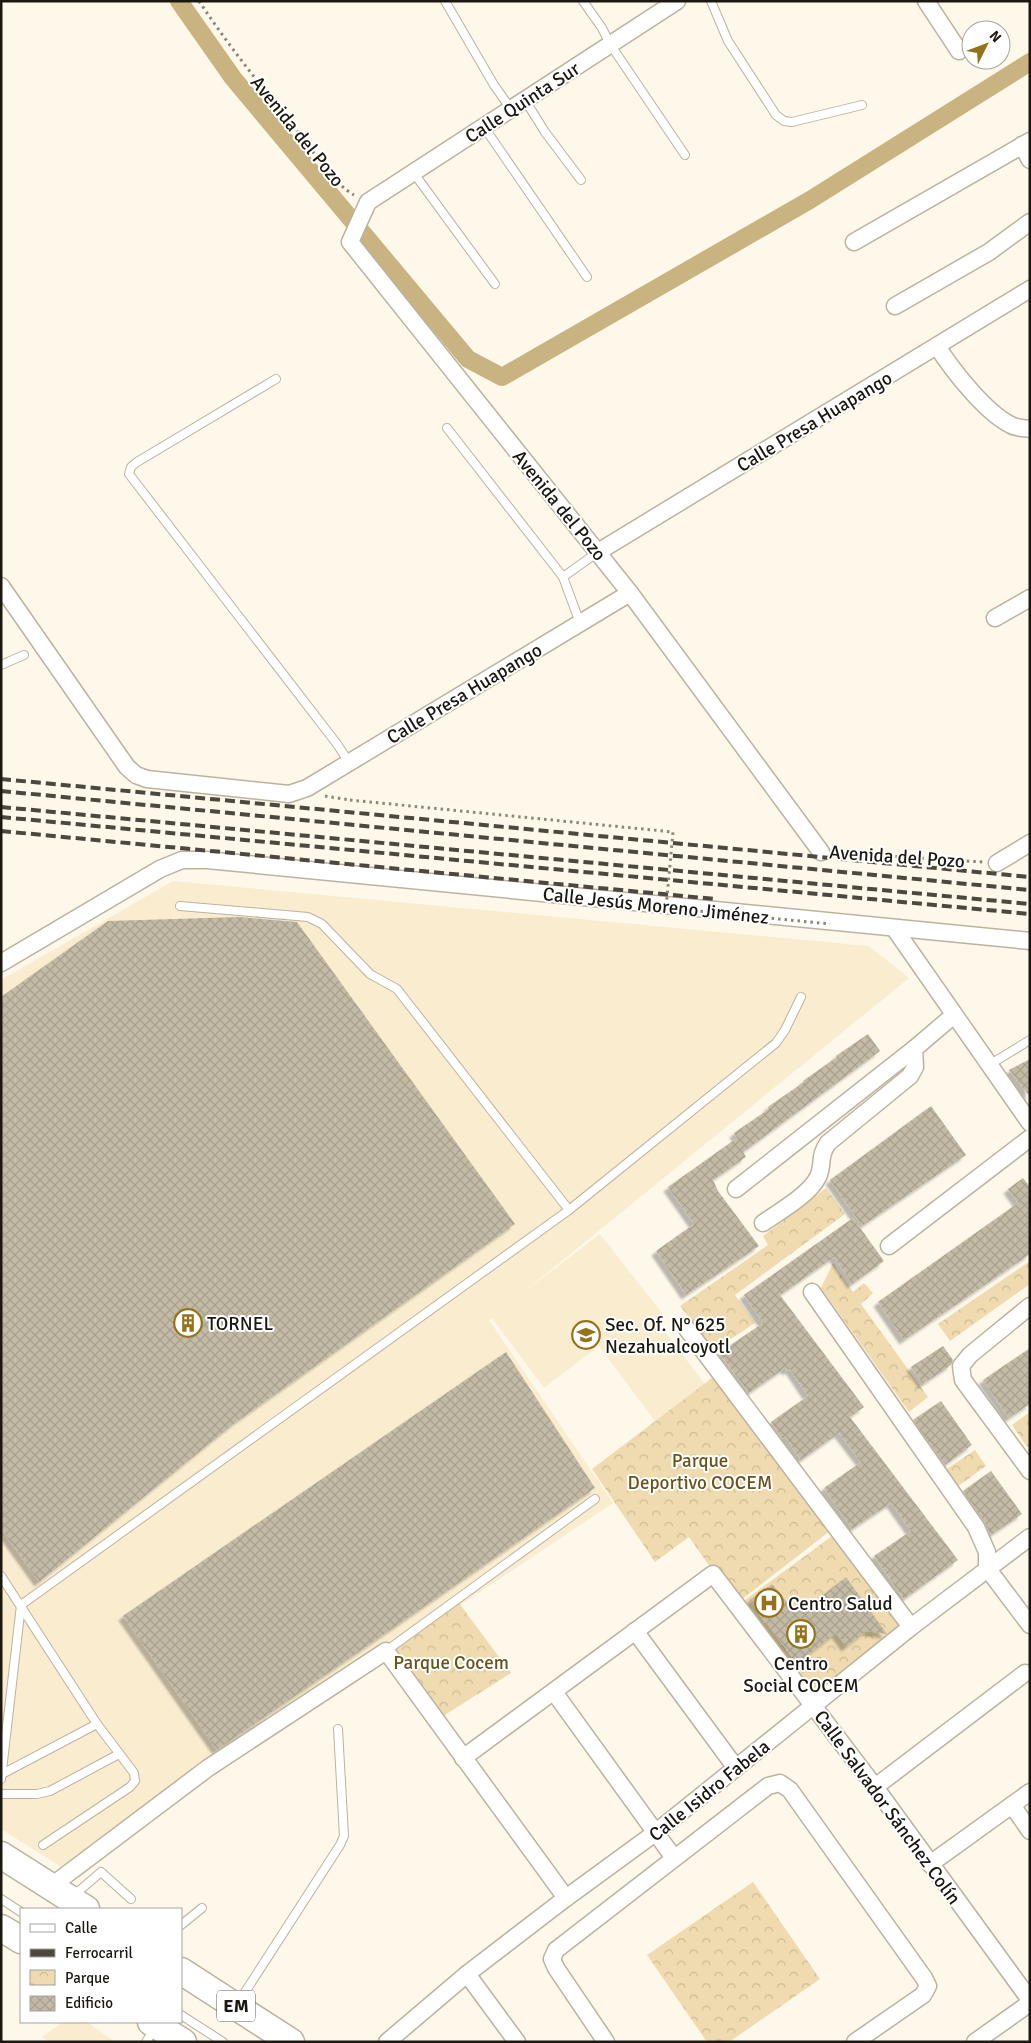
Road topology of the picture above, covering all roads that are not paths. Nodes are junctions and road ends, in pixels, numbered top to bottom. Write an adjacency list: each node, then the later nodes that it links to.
1 (445, 1): 8 (lane)
2 (583, 1): 6 (lane)
3 (677, 1): 6 (street, Calle Quinta Sur)
4 (711, 1): 9 (lane)
5 (926, 1): 7 (street)
6 (610, 44): 8 (street, Calle Quinta Sur); 12 (lane)
7 (959, 51)
8 (518, 104): 10 (street, Calle Quinta Sur); 14 (lane)
9 (862, 105)
10 (484, 127): 13 (street, Calle Quinta Sur); 18 (lane)
11 (1027, 148): 17 (street)
12 (685, 155)
13 (413, 172): 15 (street, Calle Quinta Sur); 19 (lane)
14 (582, 180)
15 (366, 206): 26 (street, Avenida del Pozo)
16 (1030, 222): 21 (street)
17 (854, 242)
18 (587, 278)
19 (495, 284)
20 (1030, 289): 22 (street, Calle Presa Huapango)
21 (895, 306)
22 (937, 346): 25 (street); 26 (street, Calle Presa Huapango)
23 (276, 378): 35 (lane)
24 (447, 428): 27 (lane)
25 (1030, 429)
26 (598, 552): 27 (lane); 29 (street, Avenida del Pozo)
27 (563, 577): 32 (lane)
28 (2, 591): 35 (street, Calle Presa Huapango)
29 (630, 593): 32 (street, Calle Presa Huapango); 37 (street, Avenida del Pozo)
30 (1030, 598): 31 (street)
31 (995, 618)
32 (580, 623): 35 (street, Calle Presa Huapango)
33 (24, 655): 34 (lane)
34 (1, 665)
35 (349, 762)
36 (1030, 843): 38 (street)
37 (821, 852)
38 (997, 863)
39 (180, 906): 51 (lane)
40 (894, 928): 41 (street, Calle Jesús Moreno Jiménez); 42 (street, Calle Jesús Moreno Jiménez); 44 (street)
41 (1030, 941)
42 (1, 963)
43 (801, 997): 51 (lane)
44 (954, 1015): 46 (street); 47 (street)
45 (1030, 1040): 47 (lane)
46 (914, 1049): 50 (street); 52 (street)
47 (989, 1065): 48 (street)
48 (1030, 1123)
49 (1030, 1138): 53 (street)
50 (736, 1189)
51 (569, 1210): 62 (lane)
52 (763, 1223)
53 (889, 1246)
54 (812, 1292): 60 (street)
55 (1030, 1306): 57 (street)
56 (687, 1329): 64 (street)
57 (1030, 1471)
58 (595, 1499): 66 (lane)
59 (1030, 1537): 60 (street, Calle Isidro Fabela)
60 (988, 1568): 63 (street); 64 (street, Calle Isidro Fabela)
61 (1, 1576): 62 (lane)
62 (21, 1605): 70 (lane); 75 (lane)
63 (1030, 1625)
64 (910, 1628): 69 (street, Calle Isidro Fabela)
65 (636, 1631): 68 (street, Calle Salvador Sánchez Colín); 69 (street, Calle Salvador Sánchez Colín); 74 (street)
66 (386, 1651): 73 (street); 87 (street)
67 (1025, 1673): 77 (street)
68 (554, 1692): 73 (street, Calle Salvador Sánchez Colín); 82 (street)
69 (814, 1706): 74 (street, Calle Isidro Fabela); 77 (street, Calle Salvador Sánchez Colín)
70 (97, 1724): 72 (lane); 75 (lane)
71 (338, 1729): 99 (lane)
72 (119, 1754): 79 (lane); 83 (lane)
73 (464, 1758): 88 (street)
74 (736, 1768): 82 (street, Calle Isidro Fabela)
75 (2, 1774): 76 (lane)
76 (1, 1780)
77 (875, 1787): 86 (street, Calle Salvador Sánchez Colín)
78 (1030, 1792): 80 (street)
79 (1, 1794)
80 (1012, 1805): 81 (street); 86 (street)
81 (1030, 1831)
82 (655, 1833): 85 (street); 88 (street, Calle Isidro Fabela)
83 (42, 1845)
84 (1, 1855): 87 (main road)
85 (674, 1858): 107 (street); 108 (street)
86 (930, 1864): 98 (street, Calle Salvador Sánchez Colín)
87 (69, 1898): 90 (lane)
88 (566, 1898): 97 (street, Calle Isidro Fabela)
89 (1, 1899): 92 (lane)
90 (131, 1899)
91 (202, 1908): 93 (lane)
92 (20, 1911)
93 (182, 1924)
94 (1, 1928): 95 (main road)
95 (20, 1939)
96 (182, 1972): 99 (main road, EM)
97 (467, 1974): 105 (street, Calle Isidro Fabela); 106 (street)
98 (1030, 2002): 109 (street)
99 (236, 2006): 104 (main road, EM)
100 (182, 2016): 103 (lane)
101 (151, 2029): 102 (main road)
102 (183, 2042)
103 (223, 2042)
104 (291, 2042)
105 (387, 2042)
106 (517, 2042)
107 (606, 2042)
108 (855, 2042)
109 (975, 2042)

